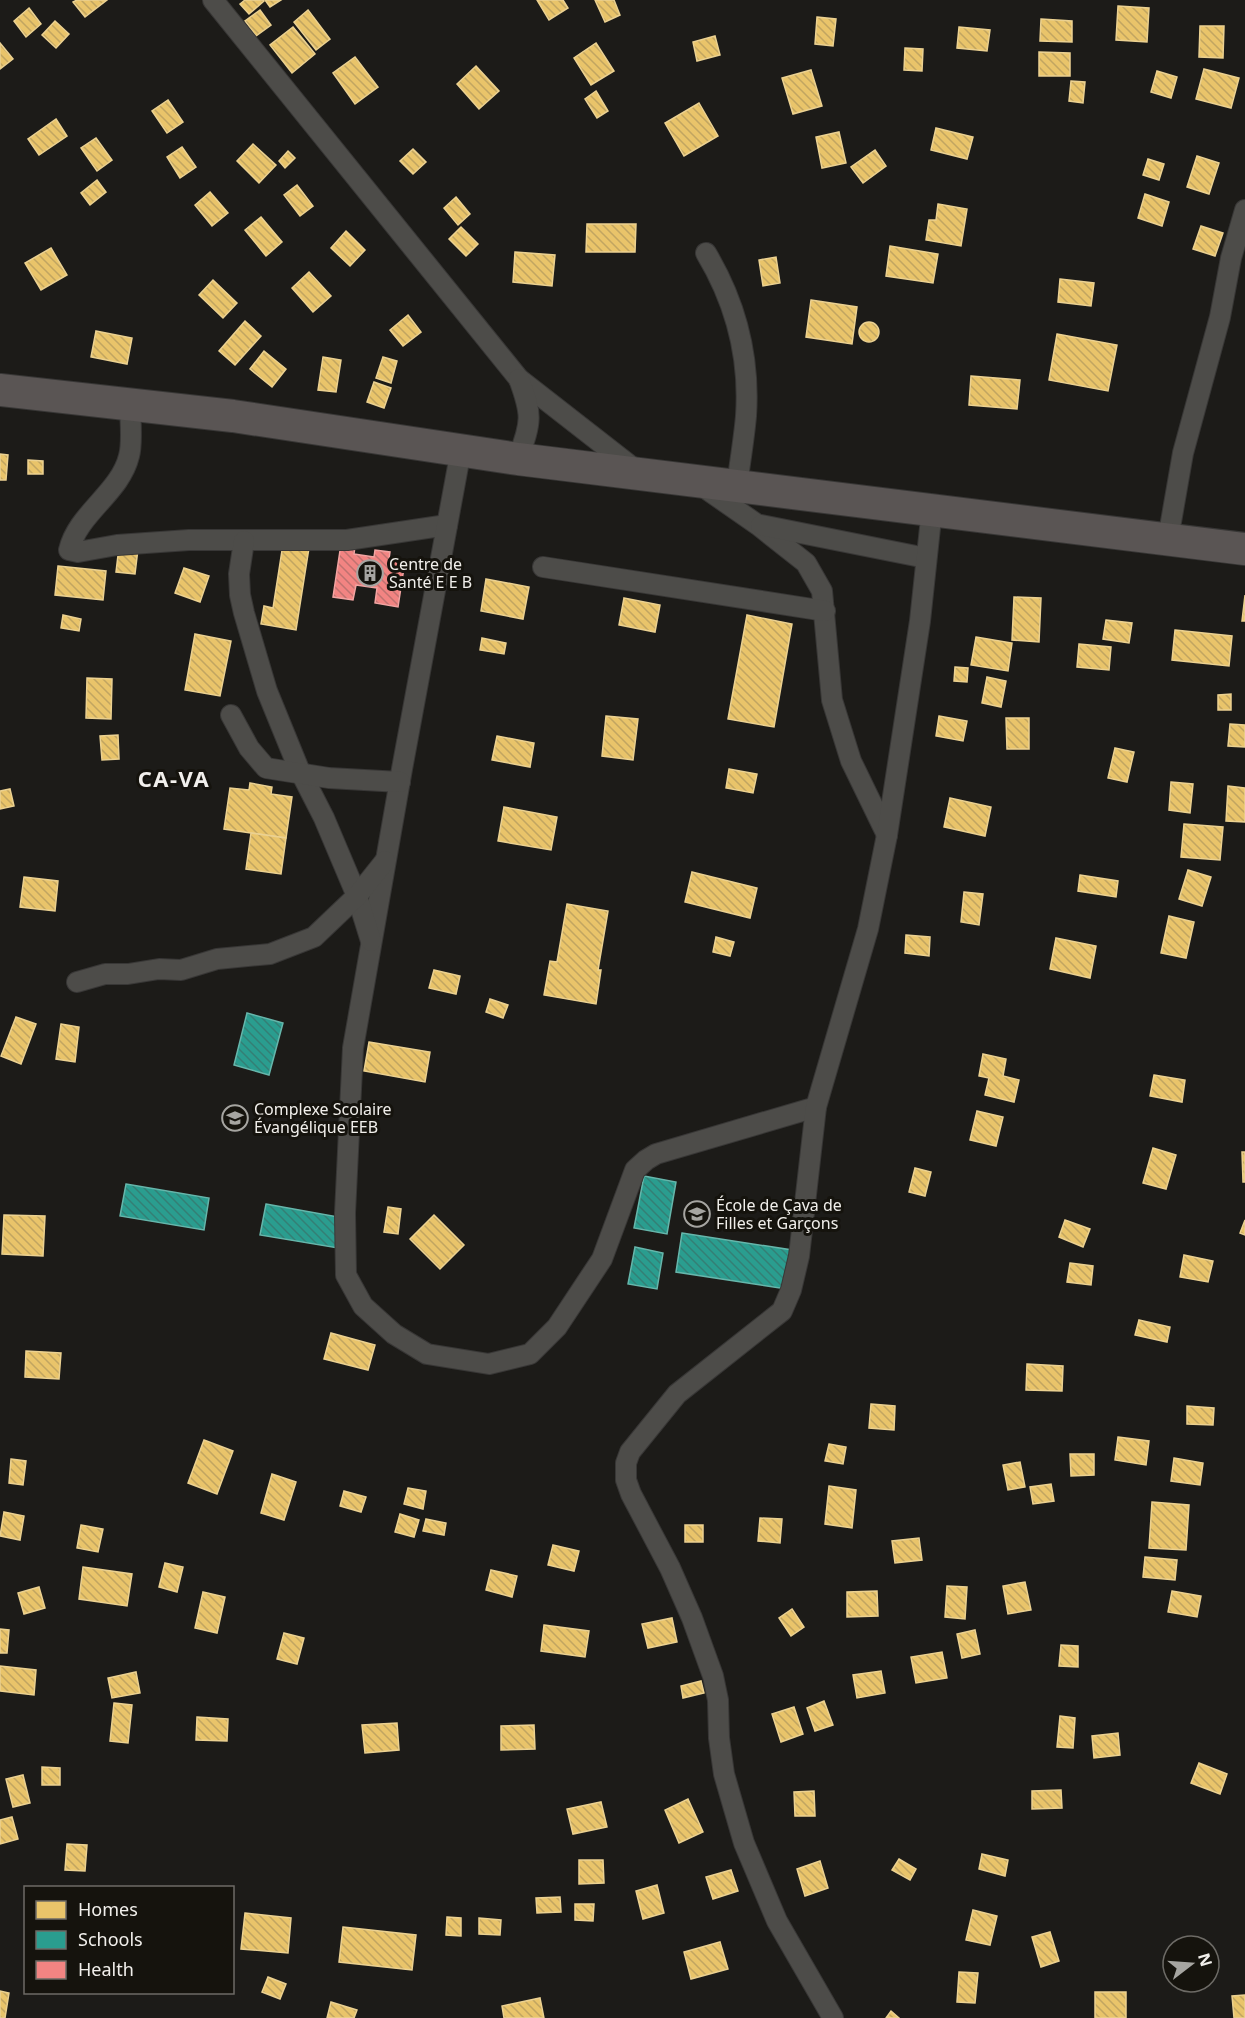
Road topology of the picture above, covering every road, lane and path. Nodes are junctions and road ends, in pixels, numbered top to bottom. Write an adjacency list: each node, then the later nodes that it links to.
1 (213, 0): 4 (street)
2 (1245, 210): 15 (street)
3 (706, 253): 11 (street)
4 (519, 379): 8 (street); 9 (street)
5 (0, 390): 6 (main road)
6 (130, 404): 7 (main road); 16 (street)
7 (461, 450): 8 (main road); 13 (street)
8 (518, 459): 9 (main road)
9 (639, 473): 10 (main road)
10 (692, 479): 11 (main road); 14 (street)
11 (737, 485): 12 (main road)
12 (932, 509): 15 (main road); 18 (street)
13 (447, 525): 16 (street); 23 (street)
14 (758, 525): 18 (street); 20 (street)
15 (1168, 539): 17 (main road)
16 (244, 541): 22 (street)
17 (1245, 549)
18 (926, 558): 24 (street)
19 (543, 567): 20 (street)
20 (825, 611): 24 (street)
21 (231, 715): 22 (street)
22 (301, 774): 23 (street); 26 (street)
23 (400, 782): 25 (street)
24 (887, 835): 29 (street)
25 (387, 857): 26 (street); 27 (street)
26 (357, 896): 27 (street); 28 (street)
27 (372, 944): 29 (street)
28 (77, 982)
29 (816, 1107): 30 (street)
30 (833, 2018)

